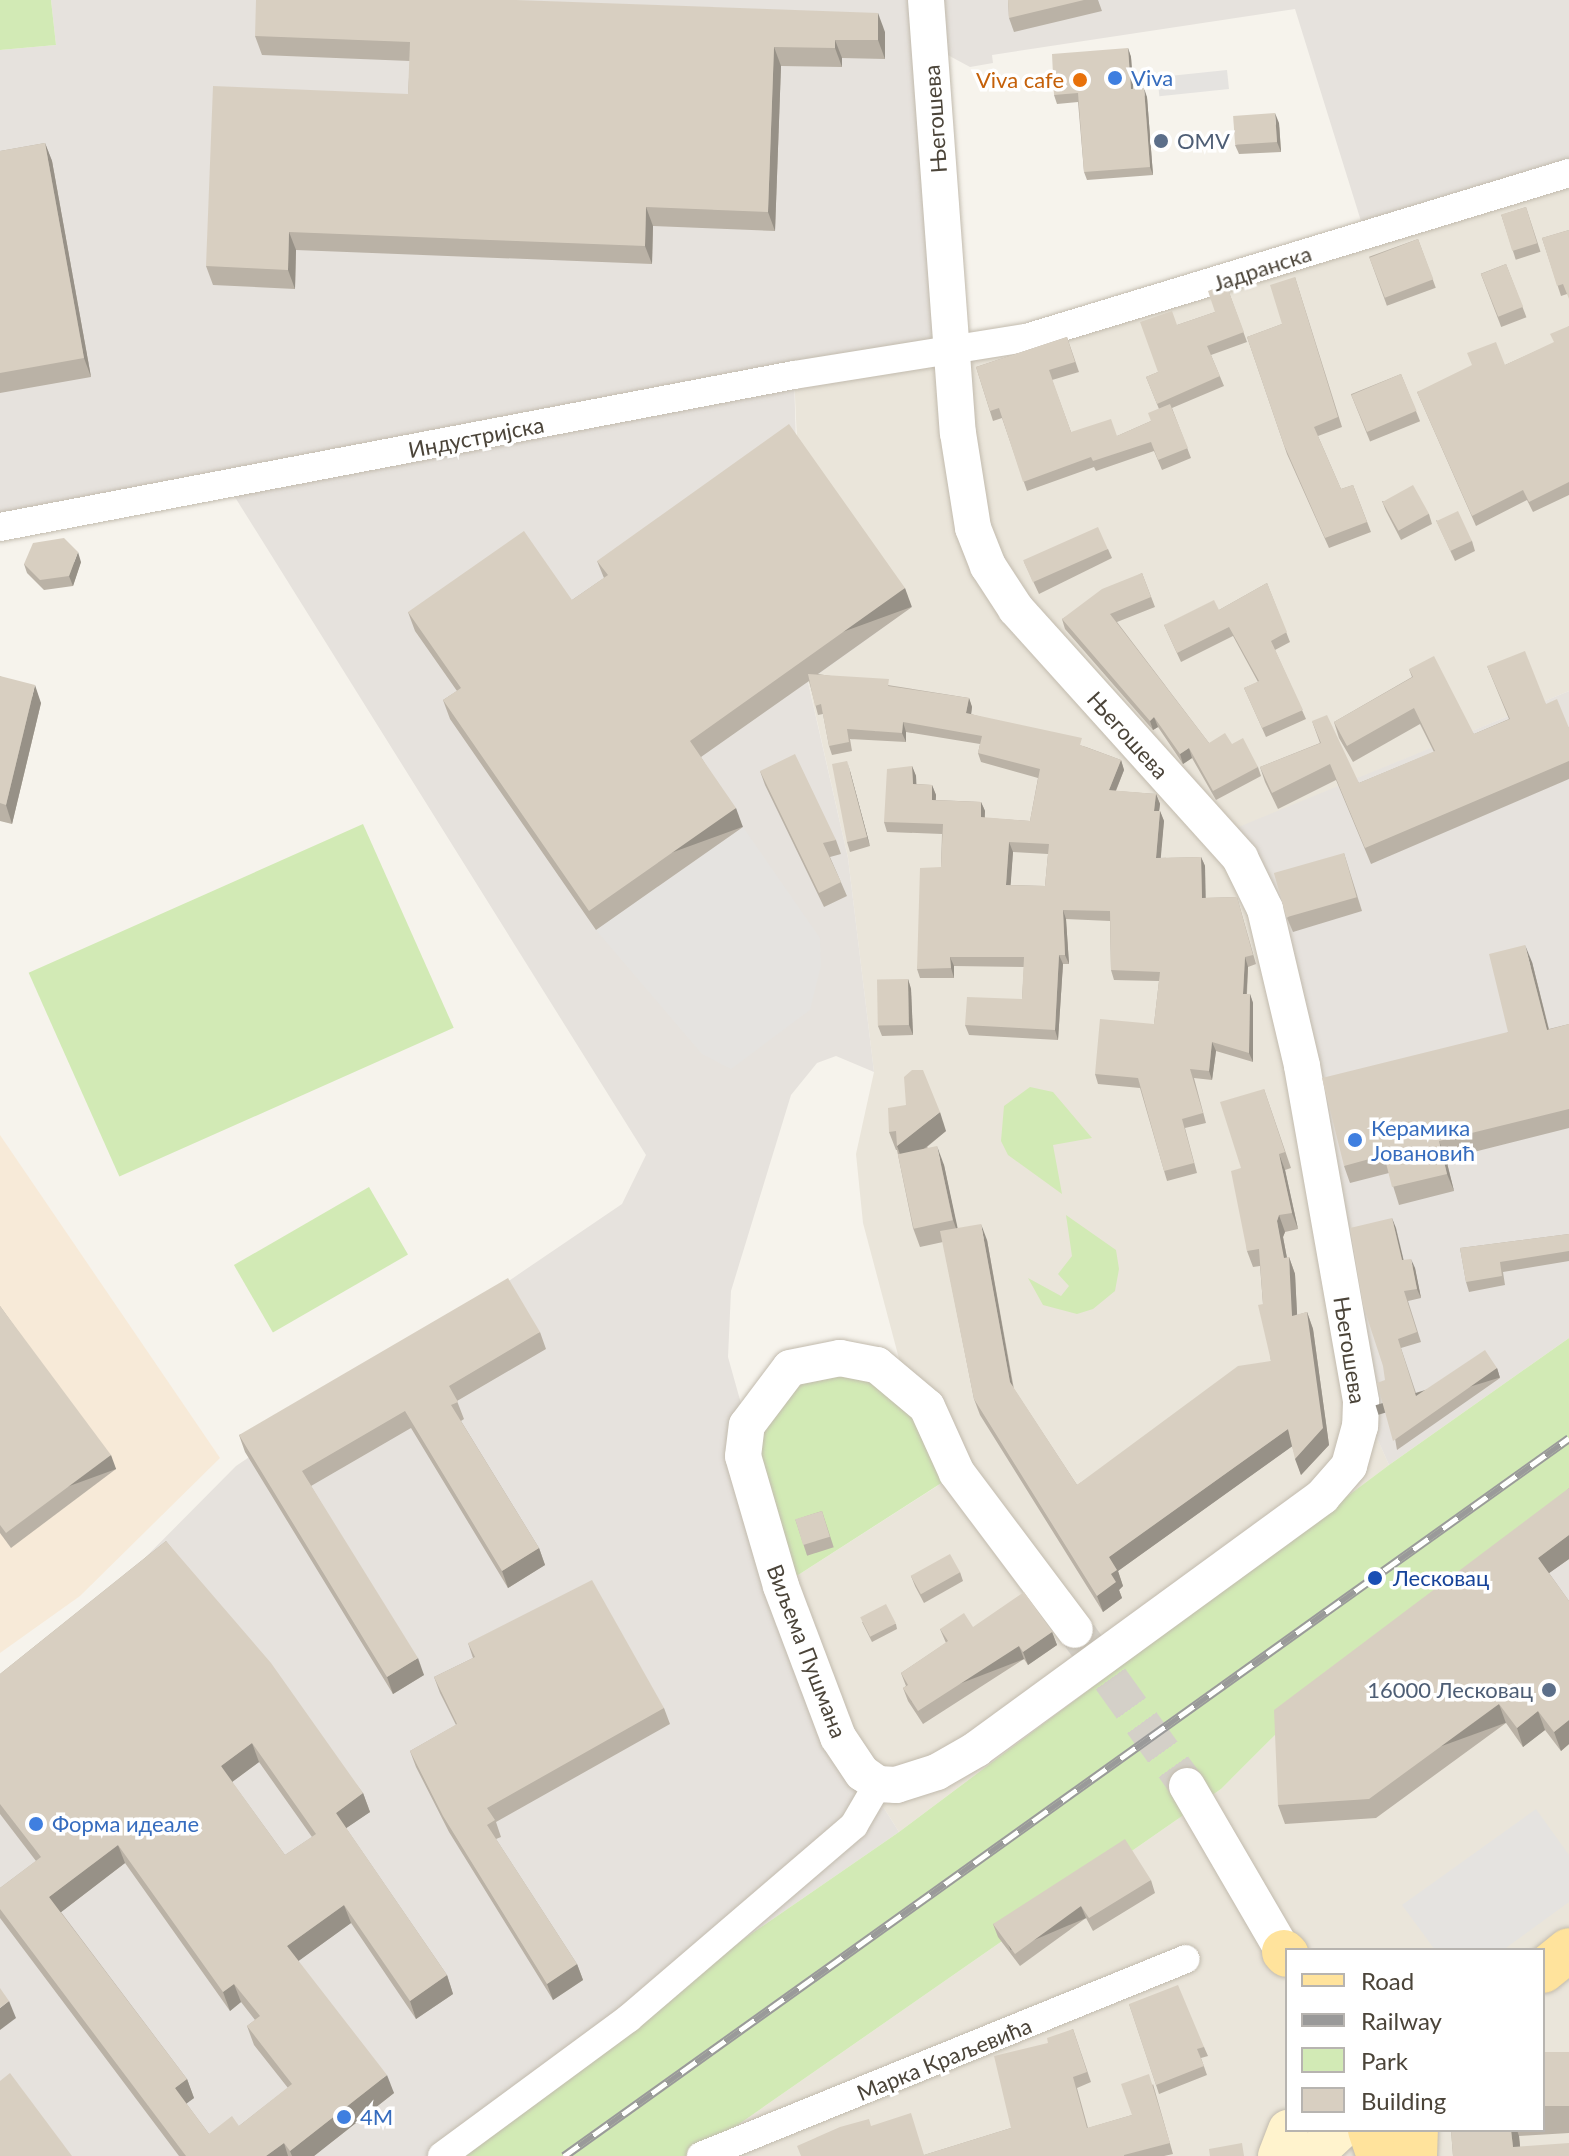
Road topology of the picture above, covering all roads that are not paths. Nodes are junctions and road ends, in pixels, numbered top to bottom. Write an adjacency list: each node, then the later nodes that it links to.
1 (926, 0): 3 (street, Његошева)
2 (1569, 173): 3 (street, Јадранска)
3 (952, 351): 4 (street, Индустријска); 6 (street, Његошева)
4 (0, 527)
5 (1075, 1630): 6 (street, Виљема Пушмана)
6 (878, 1784): 16 (street)
7 (1187, 1786): 9 (street)
8 (1569, 1950): 11 (main road)
9 (1285, 1955)
10 (1186, 1959): 17 (street, Марка Краљевића)
11 (1545, 1969)
12 (1287, 2132): 18 (main road)
13 (1338, 2132): 19 (main road)
14 (1371, 2132): 20 (main road)
15 (1416, 2132): 21 (main road)
16 (442, 2156)
17 (701, 2156)
18 (1278, 2156)
19 (1312, 2156)
20 (1379, 2156)
21 (1415, 2156)

